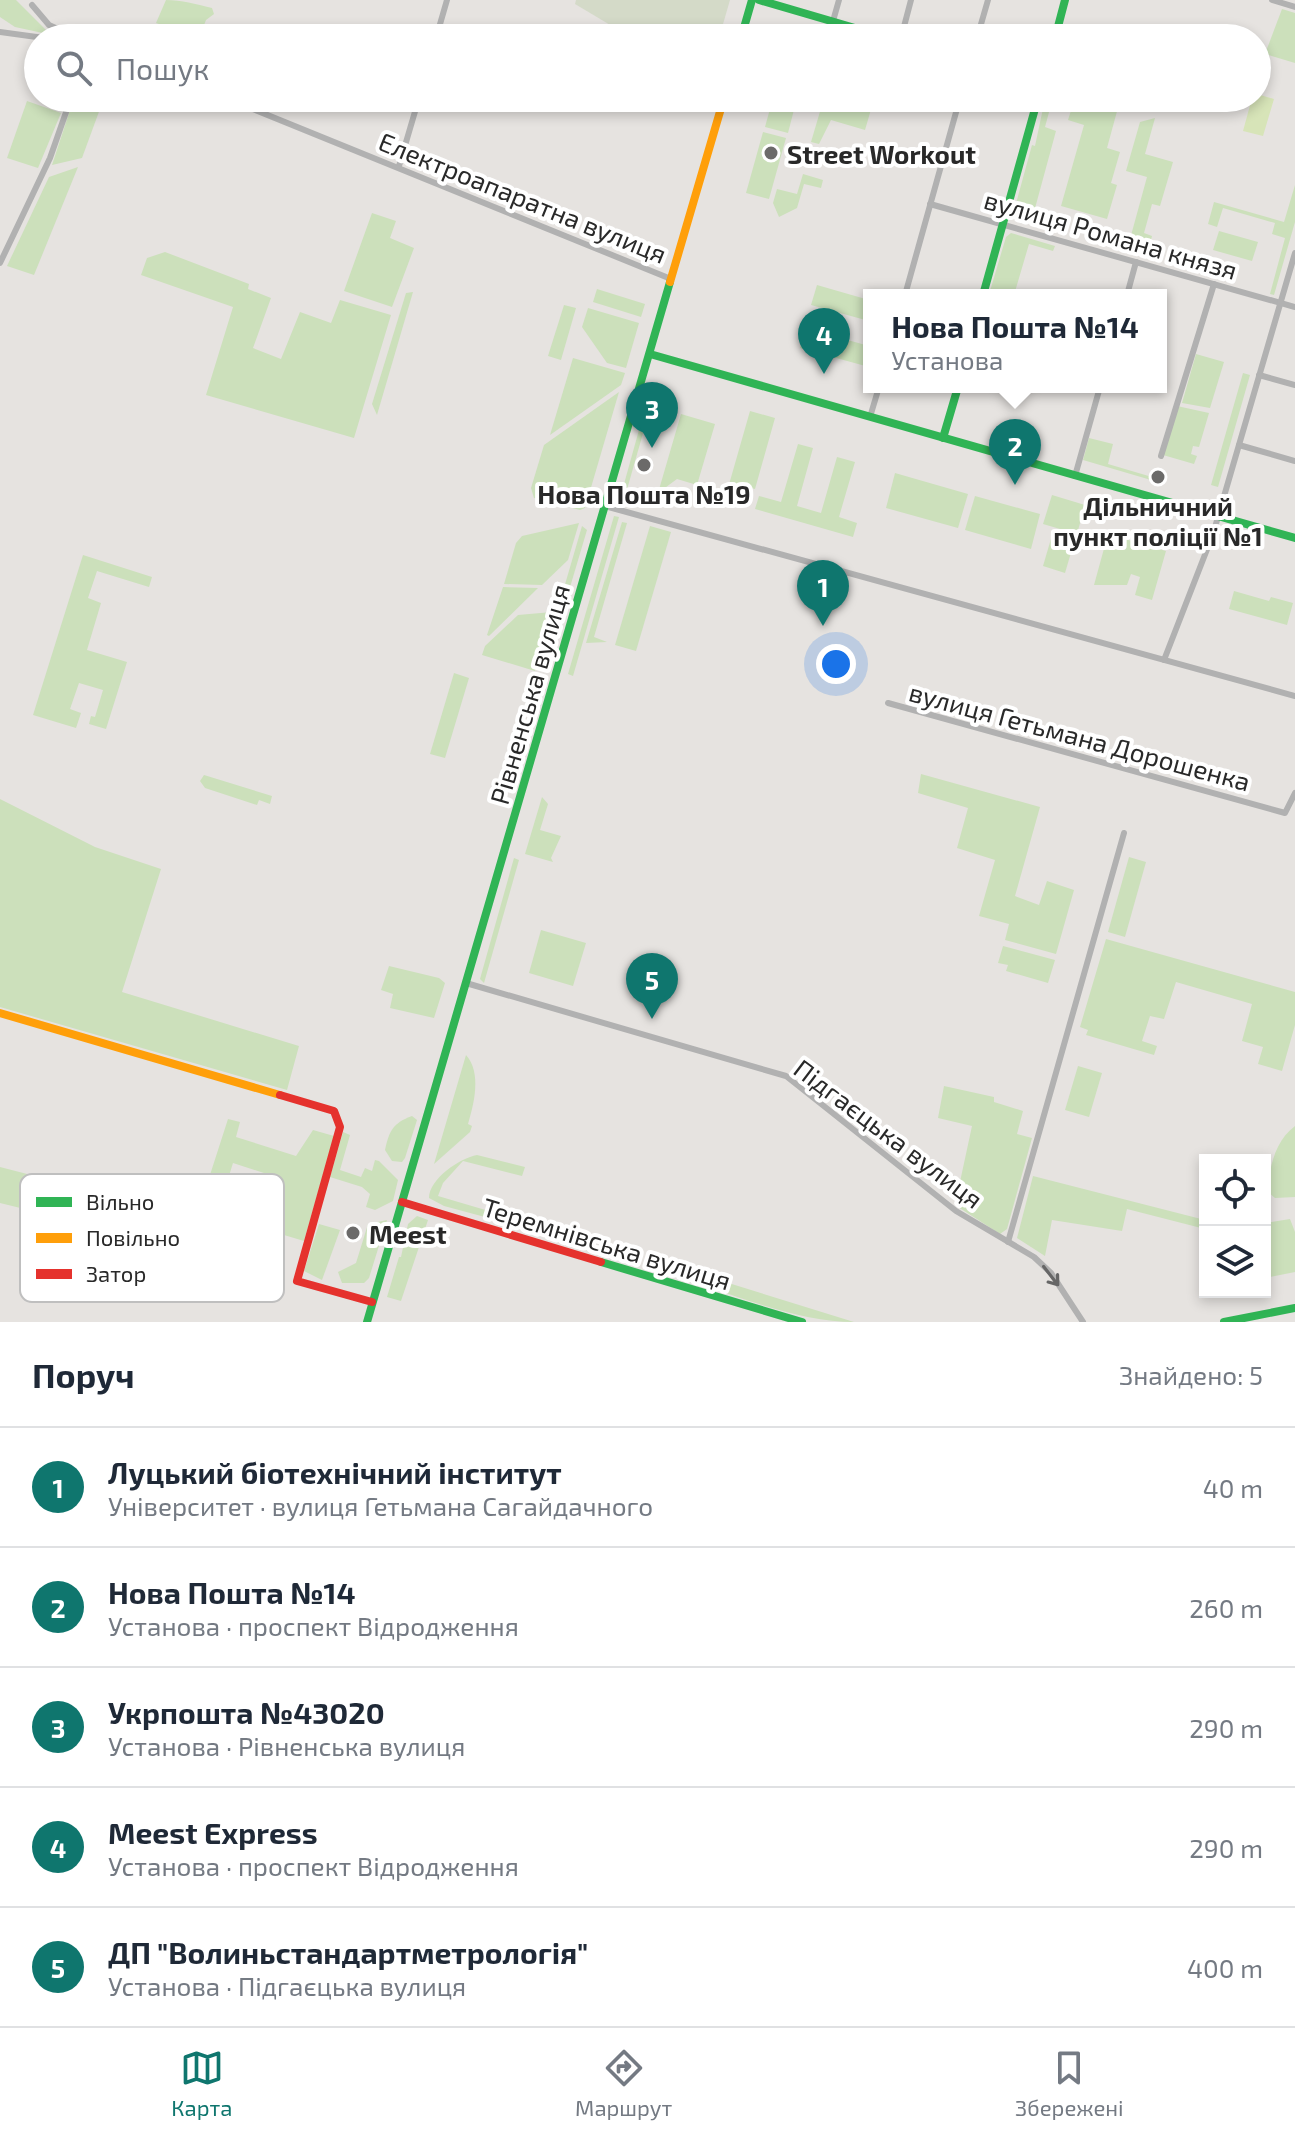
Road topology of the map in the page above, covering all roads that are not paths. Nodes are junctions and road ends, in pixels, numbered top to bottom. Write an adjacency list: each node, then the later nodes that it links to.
1 (447, 0): 14 (street)
2 (752, 0): 15 (main road)
3 (759, 0): 12 (main road)
4 (839, 0): 12 (street)
5 (911, 0): 17 (street)
6 (988, 0): 18 (street)
7 (1065, 0): 19 (main road)
8 (1272, 0): 9 (street)
9 (1286, 2): 11 (street)
10 (32, 5): 13 (street)
11 (1295, 7)
12 (833, 21): 16 (main road)
13 (48, 24)
14 (440, 24)
15 (745, 24)
16 (843, 24)
17 (905, 24)
18 (981, 24)
19 (1059, 24)
20 (0, 32): 21 (street)
21 (24, 35)
22 (66, 112): 33 (street)
23 (262, 112): 28 (street, Електроапаратна вулиця)
24 (415, 112): 28 (street)
25 (720, 112): 34 (main road, Рівненська вулиця)
26 (956, 112): 29 (street)
27 (1034, 112): 30 (main road)
28 (399, 166): 34 (street, Електроапаратна вулиця)
29 (930, 204): 30 (street, вулиця Романа князя); 36 (street)
30 (1003, 224): 32 (street, вулиця Романа князя); 37 (main road)
31 (1295, 253): 39 (street)
32 (1136, 262): 35 (street, вулиця Романа князя); 38 (street)
33 (0, 263)
34 (671, 279): 41 (main road, Рівненська вулиця)
35 (1214, 284): 39 (street, вулиця Романа князя); 50 (street)
36 (907, 289)
37 (985, 289)
38 (1129, 289)
39 (1280, 303): 40 (street, вулиця Романа князя); 42 (street)
40 (1295, 307)
41 (650, 354): 47 (main road); 53 (main road, Рівненська вулиця)
42 (1259, 375): 43 (street); 49 (street)
43 (1295, 385)
44 (877, 393): 47 (street)
45 (956, 393): 48 (main road)
46 (1098, 393): 52 (street)
47 (870, 417): 48 (main road)
48 (943, 438): 52 (main road)
49 (1239, 445): 51 (street); 54 (street)
50 (1161, 456)
51 (1295, 461)
52 (1075, 476): 54 (main road)
53 (605, 506): 56 (street); 61 (main road, Рівненська вулиця)
54 (1218, 516): 55 (main road); 56 (street)
55 (1295, 538)
56 (1164, 660): 57 (street)
57 (1295, 696)
58 (888, 703): 59 (street, вулиця Гетьмана Дорошенка)
59 (1295, 793)
60 (1124, 833): 64 (street, Підгаєцька вулиця)
61 (466, 983): 63 (main road, Рівненська вулиця); 64 (street, Підгаєцька вулиця)
62 (0, 1013): 65 (main road)
63 (402, 1202): 65 (main road, Рівненська вулиця); 69 (main road, Теремнівська вулиця)
64 (1008, 1242): 70 (street, Підгаєцька вулиця, one-way to 70)
65 (372, 1302): 68 (main road, Рівненська вулиця)
66 (1295, 1308): 67 (main road)
67 (1276, 1312): 71 (main road); 72 (street)
68 (367, 1322)
69 (802, 1322)
70 (1083, 1322)
71 (1224, 1322)
72 (1277, 1322)

